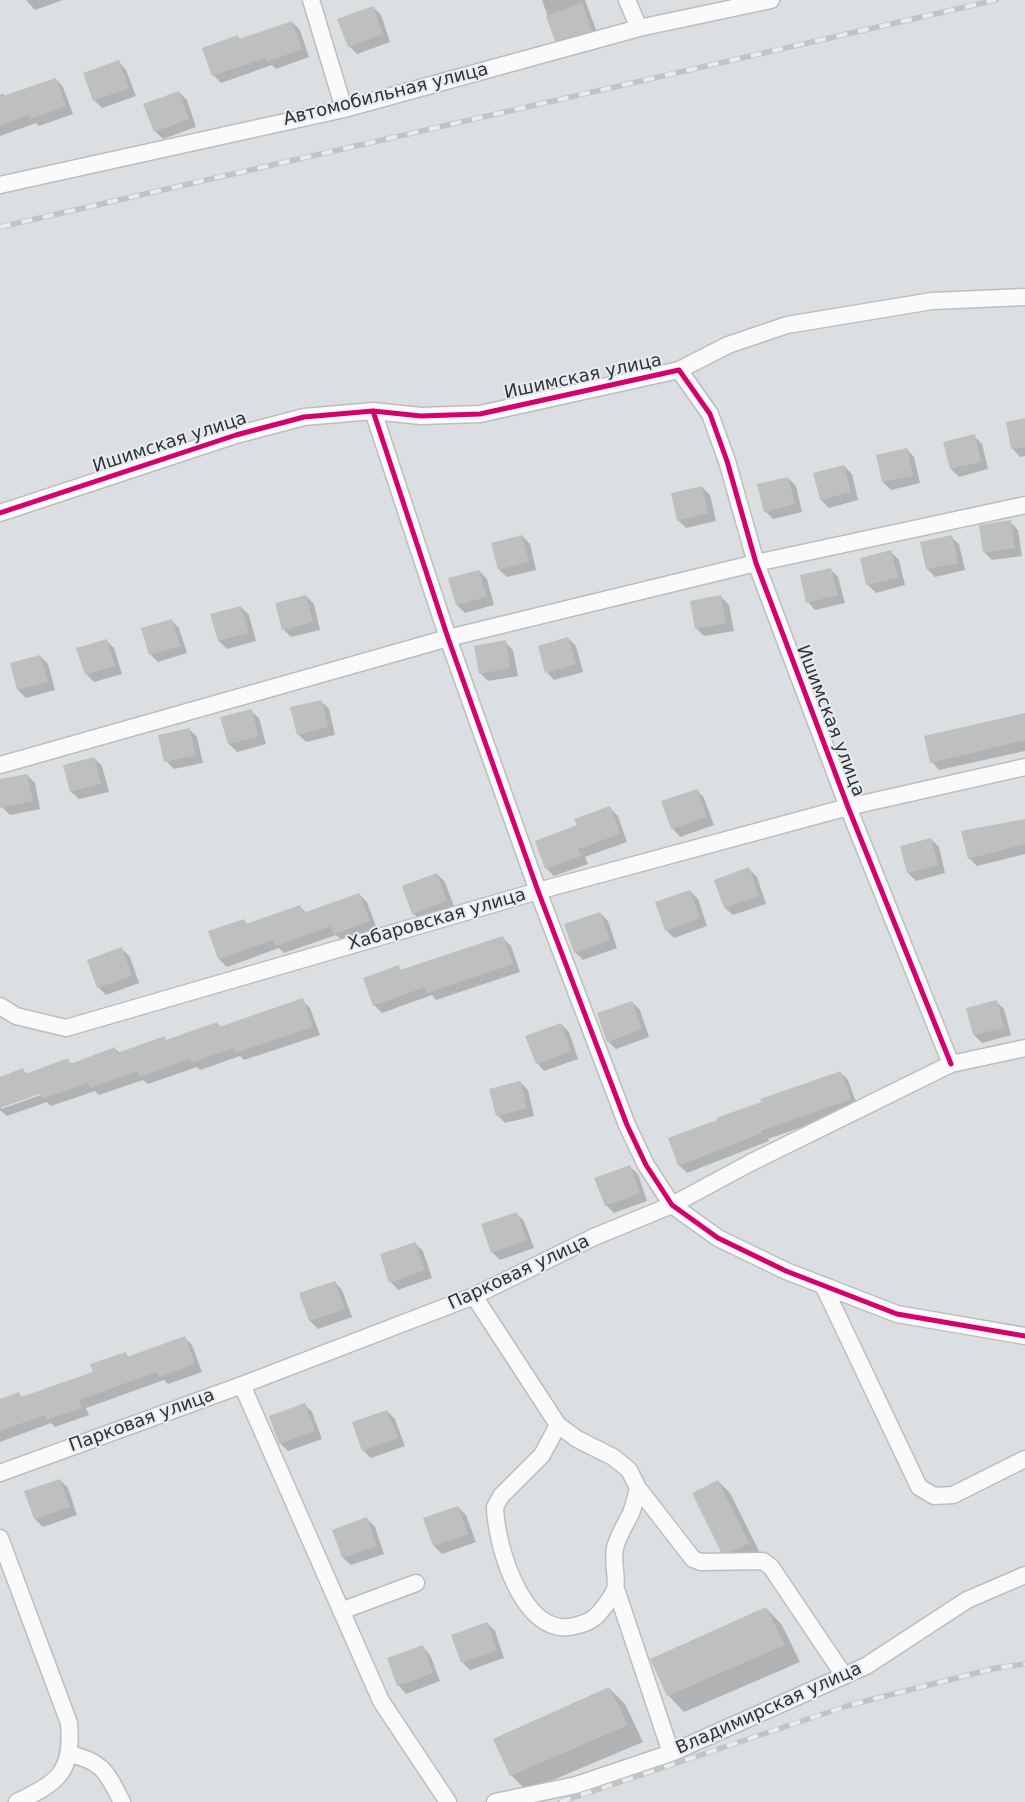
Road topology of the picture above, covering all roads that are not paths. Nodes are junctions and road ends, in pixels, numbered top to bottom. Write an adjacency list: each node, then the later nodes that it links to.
1 (311, 0): 5 (street)
2 (627, 0): 4 (street)
3 (771, 0): 4 (street, Автомобильная улица)
4 (639, 28): 5 (street, Автомобильная улица)
5 (344, 109): 6 (street, Автомобильная улица)
6 (0, 185)
7 (1025, 297): 8 (street)
8 (679, 370): 9 (street, Ишимская улица); 12 (street, Ишимская улица)
9 (373, 411): 11 (street, Ишимская улица); 13 (street)
10 (1025, 505): 12 (street)
11 (0, 513)
12 (756, 564): 13 (street); 16 (street, Ишимская улица)
13 (448, 638): 14 (street); 17 (street)
14 (0, 766)
15 (1025, 767): 16 (street, Хабаровская улица)
16 (848, 807): 17 (street, Хабаровская улица); 20 (street, Ишимская улица)
17 (538, 891): 18 (street, Хабаровская улица); 21 (street)
18 (0, 1006)
19 (1025, 1048): 20 (street, Парковая улица)
20 (951, 1064): 21 (street, Парковая улица)
21 (672, 1204): 22 (street); 23 (street, Парковая улица)
22 (822, 1285): 24 (street); 27 (street)
23 (474, 1296): 25 (street, Парковая улица); 26 (street)
24 (1025, 1336)
25 (242, 1385): 28 (street, Парковая улица); 34 (street)
26 (558, 1425): 29 (street); 33 (street)
27 (1025, 1459)
28 (0, 1473)
29 (638, 1488): 33 (street); 35 (street)
30 (0, 1538): 37 (street)
31 (1025, 1575): 35 (street, Владимирская улица)
32 (416, 1582): 34 (street)
33 (616, 1589): 36 (street)
34 (341, 1611): 40 (street)
35 (843, 1674): 36 (street, Владимирская улица)
36 (671, 1752): 41 (street, Владимирская улица)
37 (69, 1754): 38 (street); 39 (street)
38 (17, 1802)
39 (122, 1802)
40 (448, 1802)
41 (496, 1802)

